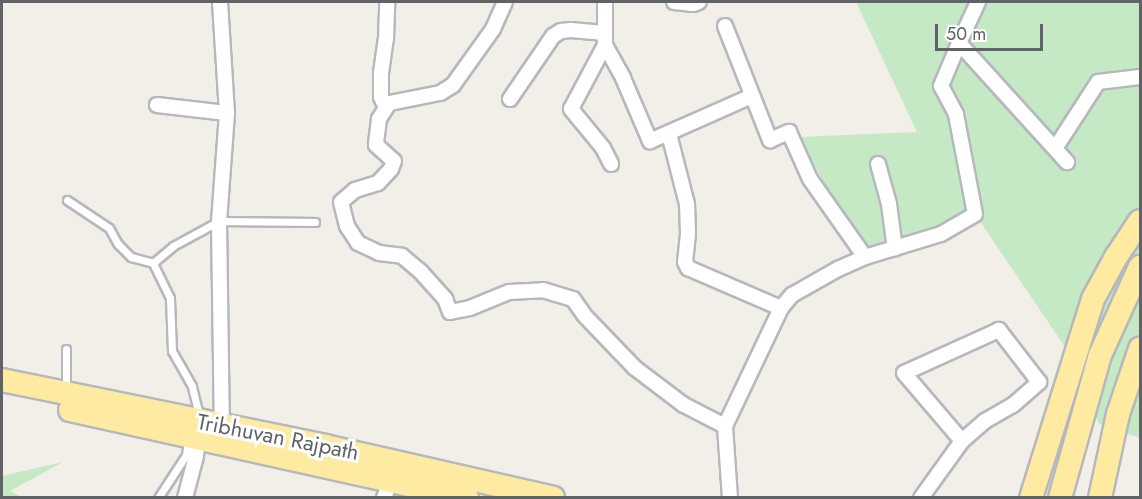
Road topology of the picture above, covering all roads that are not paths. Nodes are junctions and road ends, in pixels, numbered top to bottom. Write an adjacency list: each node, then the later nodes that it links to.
1 (220, 2): 16 (street)
2 (387, 2): 15 (street)
3 (505, 2): 15 (street)
4 (605, 2): 9 (street)
5 (674, 2): 6 (street)
6 (699, 2)
7 (978, 2): 10 (street)
8 (724, 26): 12 (street)
9 (605, 39): 13 (street); 17 (street); 20 (street)
10 (959, 43): 18 (street); 26 (street)
11 (1140, 77): 18 (street)
12 (752, 96): 17 (street); 27 (street)
13 (510, 99)
14 (157, 105): 16 (street)
15 (386, 108): 36 (street)
16 (227, 113): 23 (street)
17 (669, 134): 30 (street)
18 (1056, 147): 19 (street)
19 (1067, 162)
20 (611, 164)
21 (878, 164): 26 (street)
22 (67, 200): 28 (lane)
23 (219, 221): 25 (lane); 28 (lane); 37 (street)
24 (1140, 221): 47 (highway)
25 (315, 222)
26 (895, 249): 27 (street)
27 (866, 257): 30 (street)
28 (153, 262): 37 (lane)
29 (1140, 267): 48 (highway)
30 (782, 308): 36 (street)
31 (66, 349): 35 (lane)
32 (1140, 349): 49 (highway)
33 (2, 380): 35 (highway, Tribhuvan Rajpath)
34 (2, 395): 35 (highway, Tribhuvan Rajpath)
35 (64, 401): 37 (highway, Tribhuvan Rajpath)
36 (725, 426): 45 (street)
37 (206, 434): 39 (highway, Tribhuvan Rajpath); 41 (lane); 42 (street)
38 (962, 441): 38 (street); 46 (street)
39 (391, 480): 40 (highway, Tribhuvan Rajpath); 44 (highway, Tribhuvan Rajpath)
40 (428, 493): 43 (highway, Tribhuvan Rajpath)
41 (158, 498)
42 (185, 498)
43 (467, 498)
44 (553, 498)
45 (730, 498)
46 (921, 498)
47 (1031, 498)
48 (1060, 498)
49 (1100, 498)

